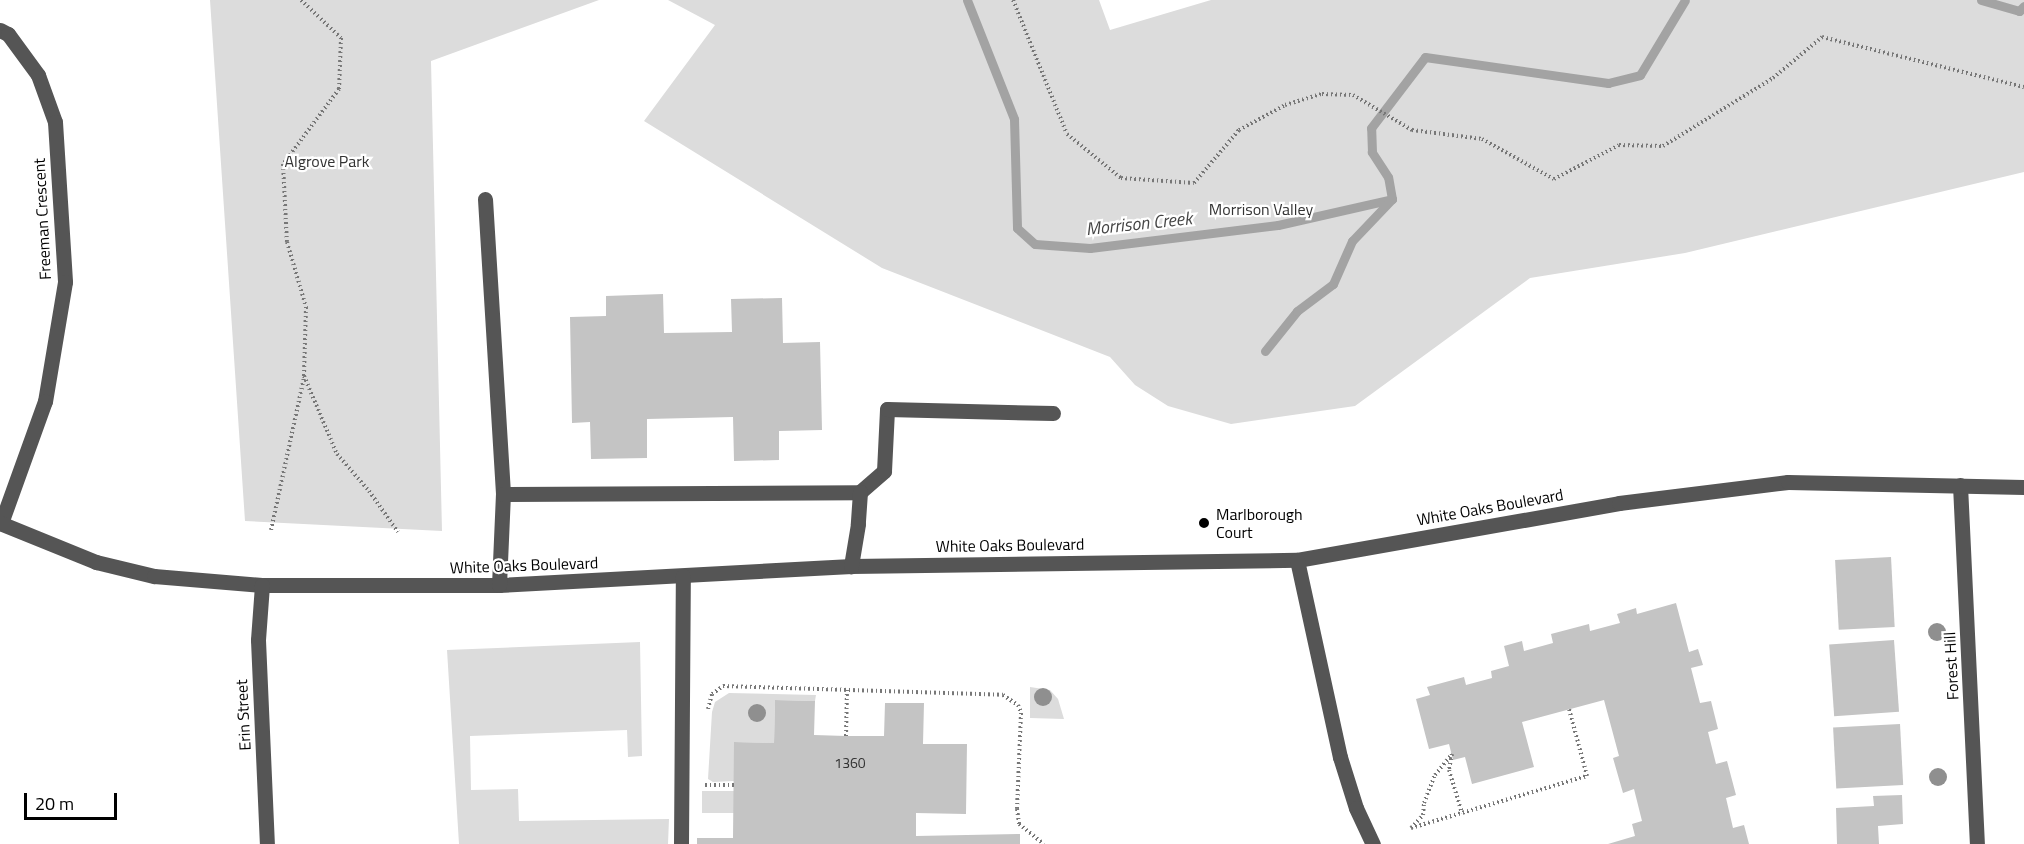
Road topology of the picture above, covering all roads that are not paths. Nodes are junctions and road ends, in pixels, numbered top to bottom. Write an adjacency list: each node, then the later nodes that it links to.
1 (0, 30): 8 (street, Freeman Crescent)
2 (485, 199): 7 (street)
3 (1053, 413): 6 (street)
4 (1960, 485): 5 (street, White Oaks Boulevard); 9 (street, White Oaks Boulevard); 17 (street, Forest Hill)
5 (2024, 487)
6 (860, 492): 7 (street); 10 (street)
7 (503, 494): 13 (street)
8 (0, 523): 12 (street, White Oaks Boulevard)
9 (1297, 560): 10 (street, White Oaks Boulevard); 16 (street)
10 (851, 566): 11 (street, White Oaks Boulevard)
11 (683, 576): 13 (street, White Oaks Boulevard); 15 (street)
12 (262, 585): 13 (street, White Oaks Boulevard); 14 (street, Erin Street)
13 (499, 585)
14 (267, 844)
15 (681, 844)
16 (1373, 844)
17 (1977, 844)

